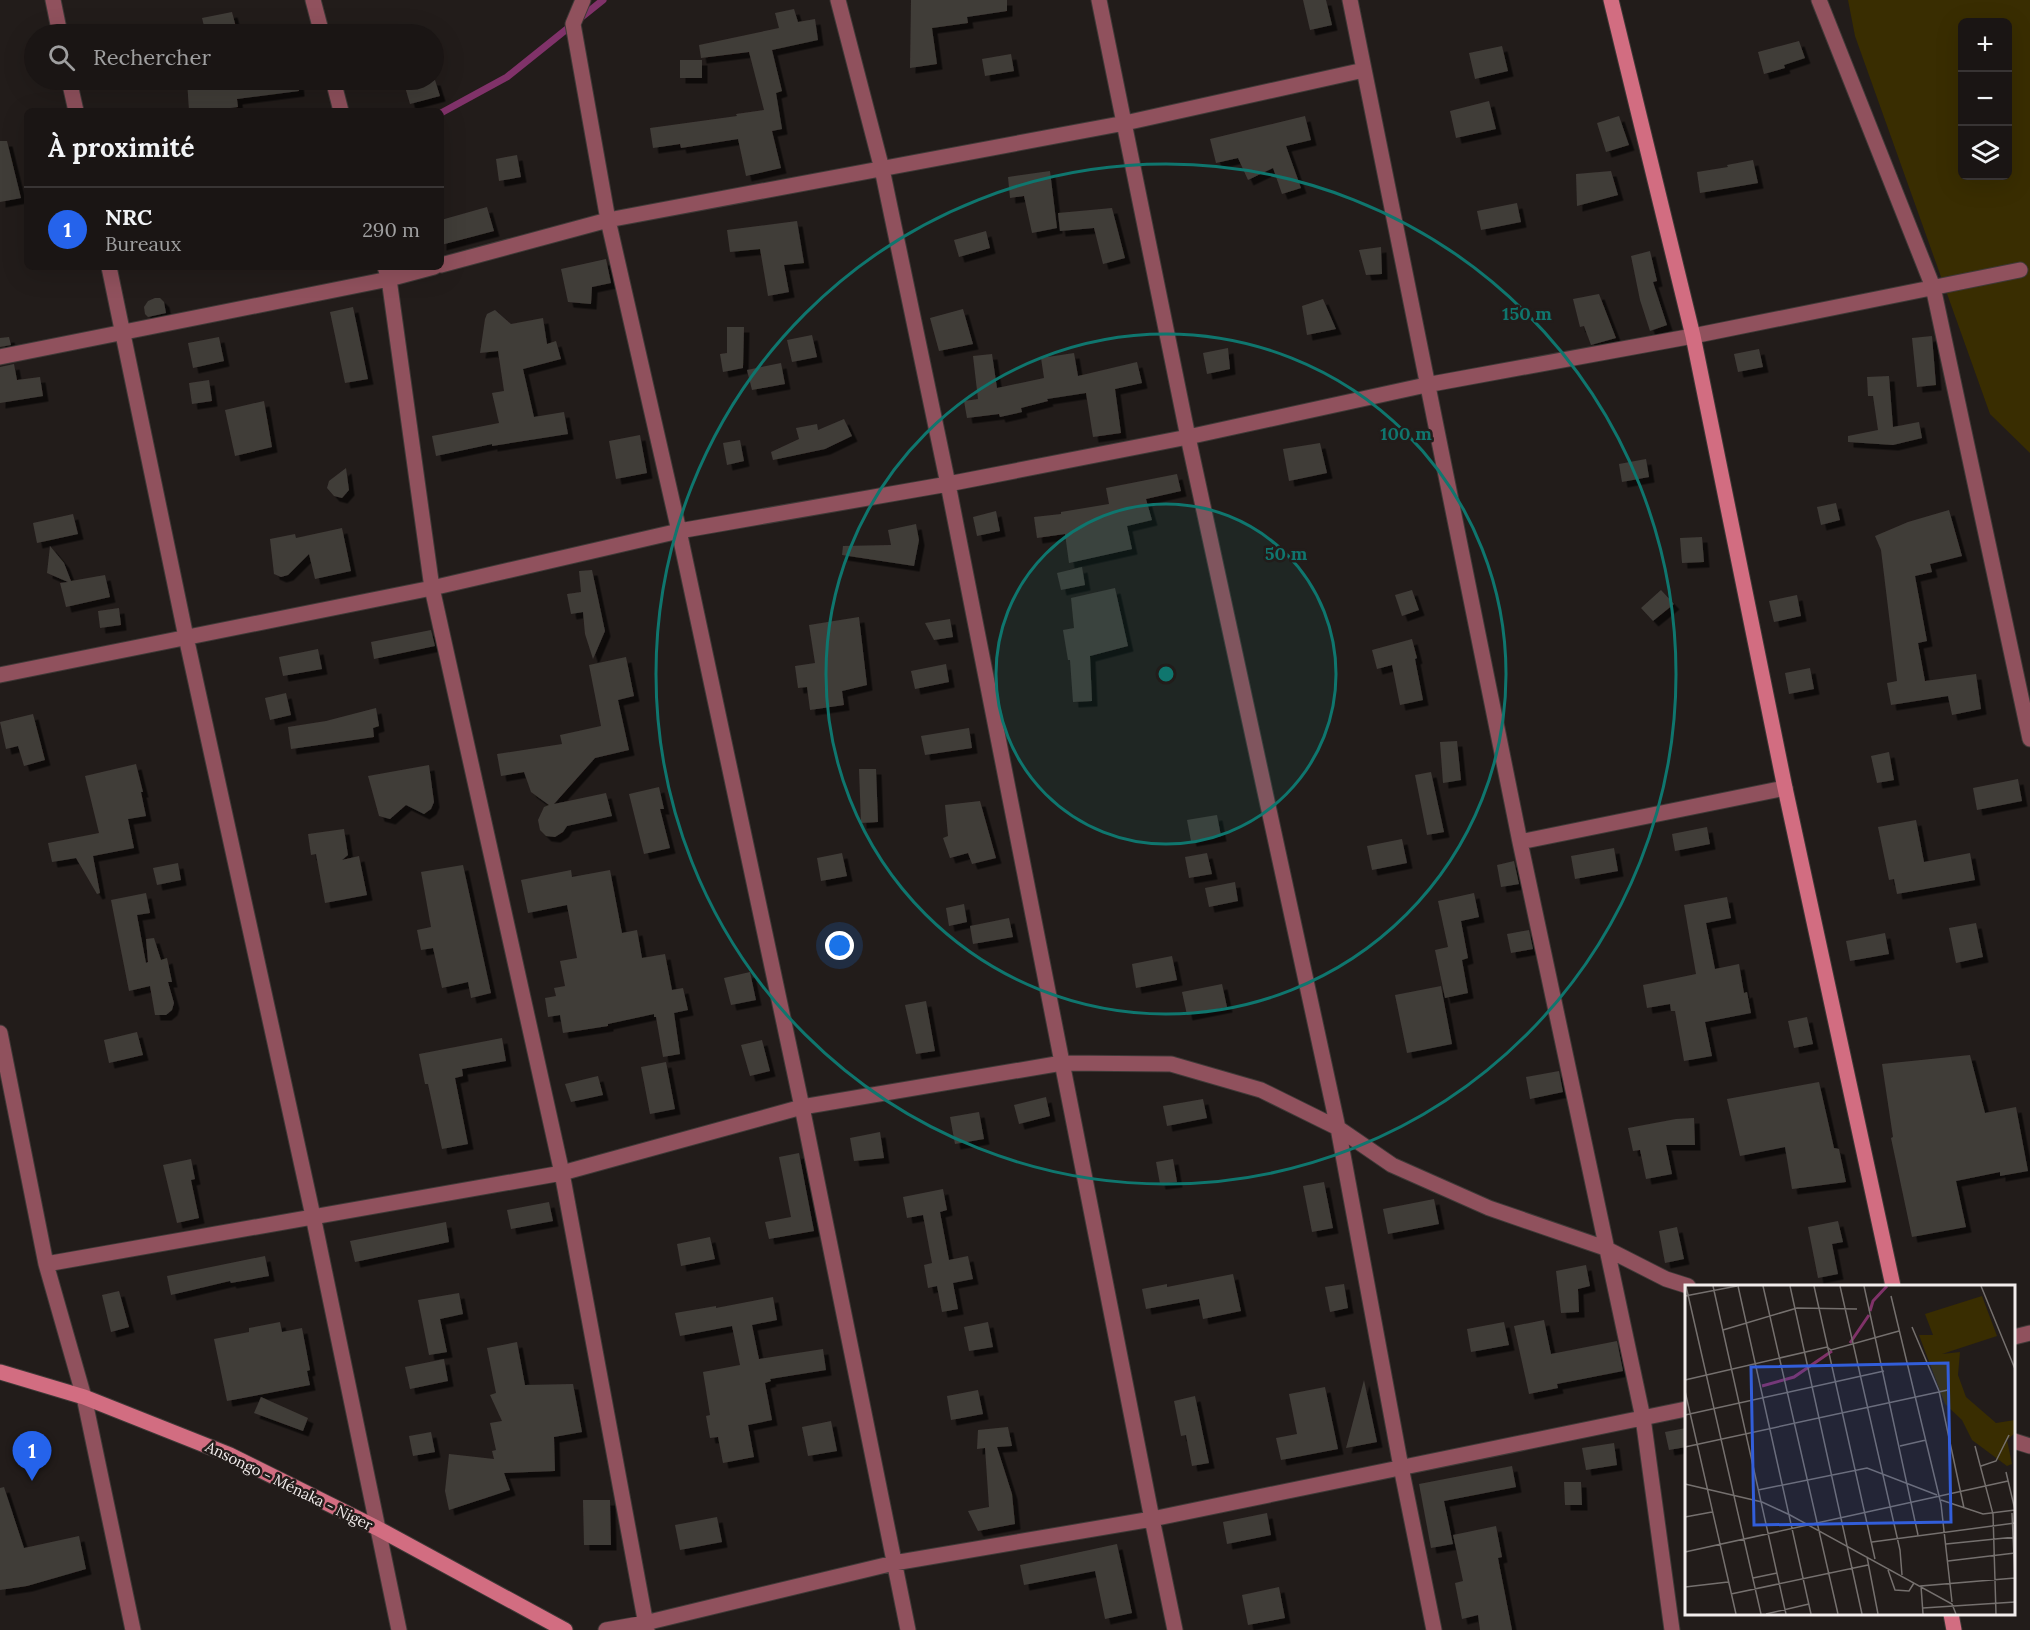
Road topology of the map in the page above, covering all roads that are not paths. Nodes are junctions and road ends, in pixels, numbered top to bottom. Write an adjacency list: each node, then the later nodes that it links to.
1 (52, 0): 9 (street)
2 (314, 0): 10 (street)
3 (838, 0): 17 (street)
4 (1099, 0): 16 (street)
5 (1350, 0): 11 (street)
6 (1611, 0): 26 (street)
7 (1819, 0): 24 (street)
8 (583, 1): 18 (street)
9 (58, 24)
10 (320, 24)
11 (1364, 70): 16 (street); 28 (street)
12 (71, 90): 14 (street)
13 (336, 90): 15 (street)
14 (75, 108)
15 (340, 108)
16 (1125, 123): 17 (street); 29 (street)
17 (882, 170): 18 (street); 30 (street)
18 (608, 220): 19 (street); 31 (street)
19 (444, 264)
20 (110, 270): 25 (street)
21 (410, 270): 23 (street)
22 (2020, 270): 24 (street)
23 (387, 273): 25 (street); 32 (street)
24 (1933, 287): 26 (street); 35 (street)
25 (123, 333): 27 (street); 33 (street)
26 (1693, 336): 28 (street); 36 (street)
27 (0, 357)
28 (1426, 385): 29 (street); 37 (street)
29 (1188, 437): 30 (street); 41 (street)
30 (948, 484): 31 (street); 39 (street)
31 (680, 531): 32 (street); 40 (street)
32 (432, 588): 33 (street); 42 (street)
33 (186, 637): 34 (street); 43 (street)
34 (0, 675)
35 (2030, 739)
36 (1785, 788): 37 (street); 46 (street)
37 (1520, 842): 44 (street)
38 (0, 1033): 45 (street)
39 (1062, 1063): 40 (street); 41 (street); 57 (street)
40 (802, 1107): 42 (street); 59 (street)
41 (1338, 1128): 44 (street); 56 (street)
42 (562, 1173): 43 (street); 61 (street)
43 (312, 1216): 45 (street); 58 (street)
44 (1605, 1248): 47 (street); 53 (street)
45 (46, 1264): 51 (street)
46 (1893, 1285)
47 (1685, 1286)
48 (2030, 1333): 49 (street)
49 (2015, 1337)
50 (0, 1372): 51 (street, Ansongo - Ménaka - Niger)
51 (84, 1396): 58 (street, Ansongo - Ménaka - Niger); 62 (street)
52 (1685, 1408): 53 (street)
53 (1642, 1418): 56 (street); 69 (street)
54 (2015, 1442): 55 (street)
55 (2030, 1446)
56 (1401, 1467): 57 (street); 68 (street)
57 (1152, 1519): 59 (street); 67 (street)
58 (377, 1528): 63 (street); 64 (street, Ansongo - Ménaka - Niger)
59 (894, 1563): 61 (street); 66 (street)
60 (1951, 1615): 70 (street)
61 (646, 1626): 65 (street)
62 (133, 1630)
63 (399, 1630)
64 (565, 1630)
65 (606, 1630)
66 (908, 1630)
67 (1175, 1630)
68 (1434, 1630)
69 (1672, 1630)
70 (1954, 1630)

